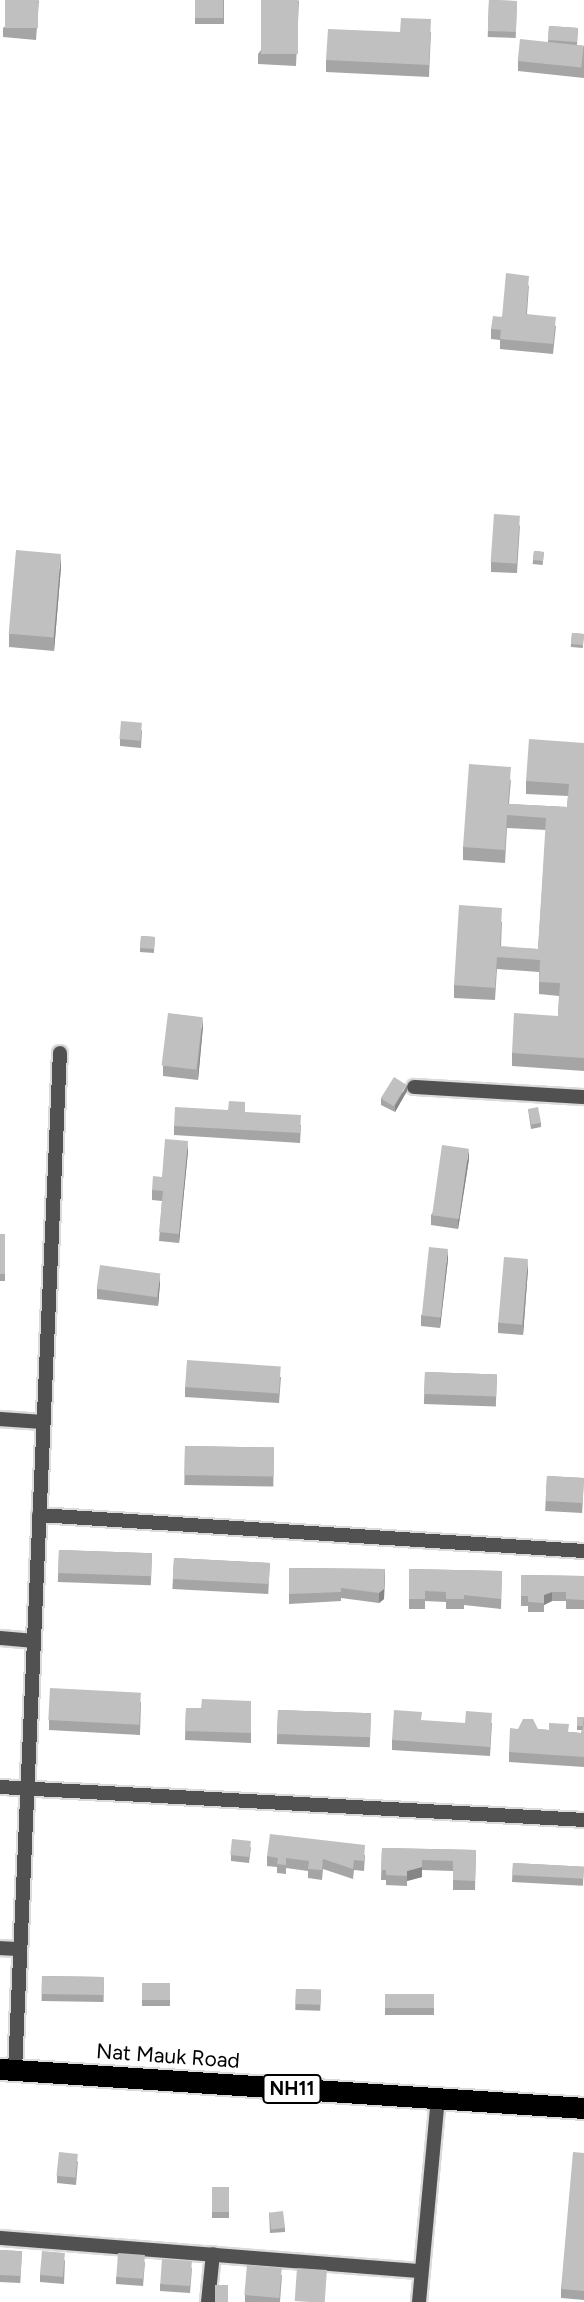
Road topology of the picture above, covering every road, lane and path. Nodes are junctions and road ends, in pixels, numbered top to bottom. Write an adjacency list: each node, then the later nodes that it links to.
1 (60, 1053): 5 (street)
2 (414, 1087): 3 (street)
3 (584, 1097)
4 (0, 1419): 5 (street)
5 (43, 1422): 6 (street)
6 (39, 1514): 7 (street); 9 (street)
7 (584, 1551)
8 (0, 1639): 9 (street)
9 (33, 1641): 11 (street)
10 (0, 1787): 11 (street)
11 (27, 1789): 12 (street); 14 (street)
12 (584, 1820)
13 (0, 1948): 14 (street)
14 (20, 1949): 15 (street)
15 (7, 2070): 16 (highway, Nat Mauk Road / NH11)
16 (438, 2099): 17 (highway, Nat Mauk Road / NH11); 20 (street)
17 (584, 2108)
18 (0, 2238): 19 (street)
19 (213, 2254): 20 (street); 21 (street)
20 (421, 2271): 22 (street)
21 (208, 2302)
22 (418, 2302)

